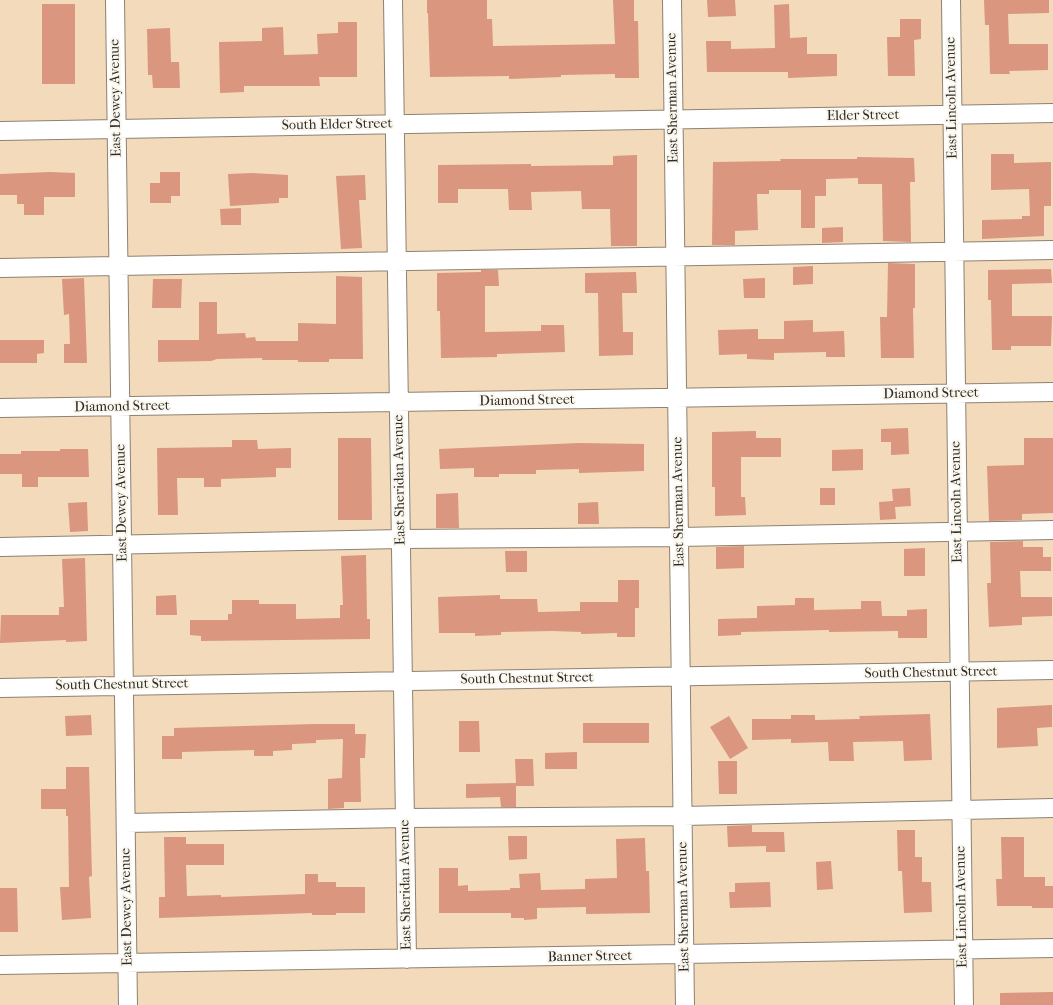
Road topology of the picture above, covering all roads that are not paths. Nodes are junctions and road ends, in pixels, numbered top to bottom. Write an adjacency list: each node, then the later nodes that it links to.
1 (115, 0): 9 (street, East Dewey Avenue)
2 (393, 0): 8 (street, East Sheridan Avenue)
3 (672, 0): 7 (street, East Sherman Avenue)
4 (951, 0): 6 (street, East Lincoln Avenue)
5 (1053, 113): 6 (street, Elder Street)
6 (952, 115): 7 (street, Elder Street); 12 (street, East Lincoln Avenue)
7 (674, 120): 8 (street, South Elder Street); 13 (street, East Sherman Avenue)
8 (395, 124): 9 (street, South Elder Street); 14 (street, East Sheridan Avenue)
9 (116, 129): 10 (street, South Elder Street); 15 (street, East Dewey Avenue)
10 (0, 131)
11 (1053, 250): 12 (street)
12 (954, 251): 13 (street); 18 (street, East Lincoln Avenue)
13 (676, 256): 14 (street); 19 (street, East Sherman Avenue)
14 (397, 262): 15 (street); 20 (street, East Sheridan Avenue)
15 (118, 267): 16 (street); 21 (street, East Dewey Avenue)
16 (0, 268)
17 (1053, 392): 18 (street, Diamond Street)
18 (956, 393): 19 (street, Diamond Street); 24 (street, East Lincoln Avenue)
19 (677, 398): 20 (street, Diamond Street); 25 (street, East Sherman Avenue)
20 (399, 403): 21 (street, Diamond Street); 26 (street, East Sheridan Avenue)
21 (120, 407): 22 (street, Diamond Street); 27 (street, East Dewey Avenue)
22 (0, 408)
23 (1053, 530): 24 (street)
24 (958, 532): 25 (street); 30 (street, East Lincoln Avenue)
25 (679, 537): 26 (street); 31 (street, East Sherman Avenue)
26 (401, 539): 27 (street); 32 (street, East Sheridan Avenue)
27 (122, 544): 28 (street); 33 (street, East Dewey Avenue)
28 (0, 547)
29 (1053, 670): 30 (street, South Chestnut Street)
30 (959, 672): 31 (street, South Chestnut Street); 36 (street, East Lincoln Avenue)
31 (681, 677): 32 (street, South Chestnut Street); 37 (street, East Sherman Avenue)
32 (403, 681): 33 (street, South Chestnut Street); 38 (street, East Sheridan Avenue)
33 (124, 685): 34 (street, South Chestnut Street); 39 (street, East Dewey Avenue)
34 (0, 688)
35 (1053, 808): 36 (street)
36 (961, 810): 37 (street); 41 (street, East Lincoln Avenue)
37 (683, 816): 38 (street); 42 (street, East Sherman Avenue)
38 (405, 818): 39 (street); 43 (street, East Sheridan Avenue)
39 (126, 823): 44 (street, East Dewey Avenue)
40 (1053, 948): 41 (street, Banner Street)
41 (963, 950): 42 (street, Banner Street); 48 (street, East Lincoln Avenue)
42 (684, 955): 43 (street, Banner Street); 47 (street, East Sherman Avenue)
43 (407, 959): 44 (street, Banner Street)
44 (128, 963): 45 (street, Banner Street); 46 (street, East Dewey Avenue)
45 (0, 965)
46 (128, 1005)
47 (685, 1005)
48 (964, 1005)

